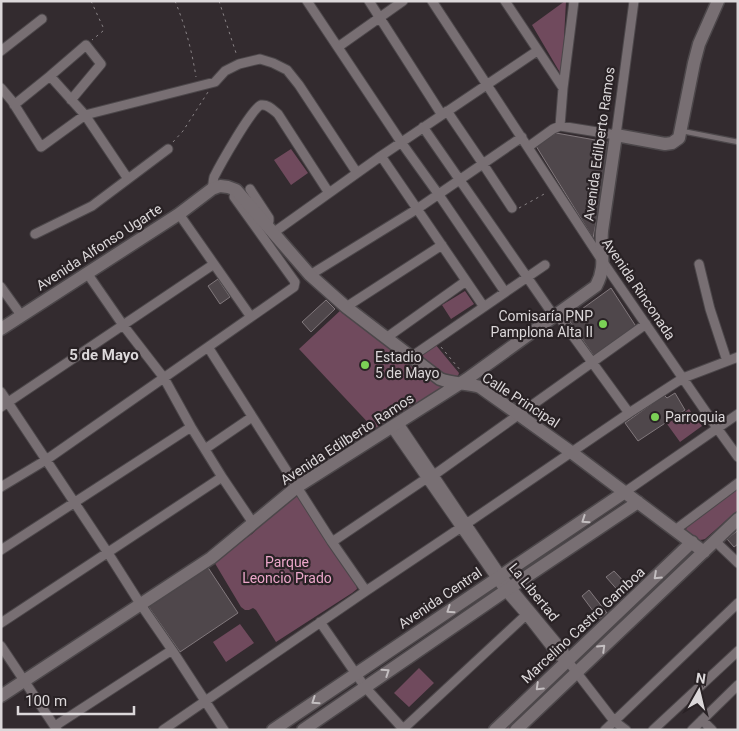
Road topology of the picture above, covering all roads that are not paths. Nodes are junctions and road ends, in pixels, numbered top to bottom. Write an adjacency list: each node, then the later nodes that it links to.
1 (308, 1): 11 (street)
2 (369, 1): 9 (street)
3 (403, 1): 9 (street)
4 (432, 1): 15 (street, Avenida Rinconada)
5 (505, 1): 13 (street)
6 (574, 1): 17 (street)
7 (634, 1): 26 (street, Avenida Edilberto Ramos)
8 (718, 1): 25 (street)
9 (380, 18): 11 (street); 21 (street)
10 (42, 19): 12 (street)
11 (338, 46): 28 (street)
12 (1, 51)
13 (537, 51): 15 (street); 17 (street)
14 (50, 76): 19 (street); 19 (street); 20 (street)
15 (486, 85): 21 (street); 27 (street, Avenida Rinconada)
16 (1, 88): 20 (street)
17 (563, 88): 23 (street)
18 (1, 93): 20 (street)
19 (71, 100): 22 (street)
20 (13, 103): 22 (street)
21 (444, 113): 24 (street); 33 (street)
22 (85, 115): 34 (street); 35 (street)
23 (560, 126): 26 (street); 30 (street)
24 (423, 127): 28 (street); 36 (street)
25 (681, 131): 26 (street); 29 (lane)
26 (616, 136): 48 (street, Avenida Edilberto Ramos)
27 (522, 137): 30 (street, Avenida Rinconada); 33 (street)
28 (401, 142): 32 (street); 41 (street)
29 (738, 142)
30 (528, 147): 48 (street, Avenida Rinconada)
31 (168, 149): 35 (street)
32 (381, 156): 34 (street); 43 (street)
33 (483, 164): 36 (street); 42 (street)
34 (357, 173): 40 (street)
35 (128, 179): 46 (street)
36 (460, 180): 41 (street); 54 (street)
37 (212, 189): 39 (street); 40 (street); 44 (street, Avenida Alfonso Ugarte)
38 (250, 189): 45 (street)
39 (236, 190): 45 (street, Calle Principal); 62 (street)
40 (329, 193): 45 (street)
41 (439, 195): 43 (street); 57 (street)
42 (512, 208)
43 (417, 209): 47 (street); 53 (street)
44 (179, 214): 49 (street); 52 (street, Avenida Alfonso Ugarte)
45 (270, 229): 53 (street, Calle Principal)
46 (35, 234)
47 (442, 245): 55 (street); 58 (street)
48 (603, 262): 61 (street, Avenida Edilberto Ramos); 63 (street, Avenida Rinconada)
49 (214, 264): 62 (street); 64 (street)
50 (699, 264): 70 (street)
51 (545, 265): 54 (street)
52 (87, 273): 60 (street, Avenida Alfonso Ugarte); 64 (street)
53 (310, 276): 58 (street, Calle Principal)
54 (527, 277): 57 (street); 61 (street)
55 (466, 282): 59 (street); 66 (street)
56 (1, 287): 60 (street)
57 (505, 292): 59 (street)
58 (346, 307): 66 (street, Calle Principal)
59 (484, 307): 68 (street)
60 (22, 315): 65 (street, Avenida Alfonso Ugarte)
61 (556, 315): 71 (street); 74 (street, Avenida Edilberto Ramos)
62 (251, 317): 67 (street)
63 (646, 324): 71 (street); 73 (street, Avenida Rinconada)
64 (122, 325): 72 (street); 76 (street)
65 (1, 329)
66 (386, 338): 68 (street, Calle Principal)
67 (208, 347): 72 (street); 80 (street)
68 (411, 357): 74 (street, Calle Principal)
69 (738, 357): 70 (street)
70 (727, 361): 73 (street)
71 (592, 362): 77 (street); 79 (street)
72 (164, 378): 82 (street); 87 (street)
73 (683, 378): 77 (street); 83 (street, Avenida Rinconada)
74 (464, 381): 79 (street, Calle Principal); 81 (street, Avenida Edilberto Ramos)
75 (1, 392): 76 (street)
76 (5, 405): 87 (street)
77 (629, 413): 85 (street)
78 (738, 414): 83 (street)
79 (519, 415): 85 (street, Calle Principal); 88 (street)
80 (252, 416): 84 (street); 92 (street)
81 (395, 425): 88 (street, La Libertad); 92 (street, Avenida Edilberto Ramos)
82 (191, 427): 84 (street); 95 (street)
83 (716, 428): 86 (street, Avenida Rinconada); 93 (street)
84 (205, 449): 89 (street)
85 (571, 452): 93 (street, Calle Principal); 98 (street)
86 (738, 457)
87 (46, 460): 91 (street); 95 (street)
88 (430, 476): 98 (street, La Libertad); 101 (street)
89 (222, 477): 97 (street); 105 (street)
90 (738, 484): 99 (street)
91 (1, 487)
92 (297, 487): 97 (street, Avenida Edilberto Ramos); 101 (street)
93 (625, 492): 94 (street, Calle Principal); 107 (street, Avenida Central, one-way to 107)
94 (638, 502): 99 (street, Calle Principal); 108 (street)
95 (74, 503): 103 (street); 105 (street)
96 (738, 519): 100 (street)
97 (254, 523): 111 (street, Avenida Edilberto Ramos)
98 (464, 526): 107 (street, La Libertad); 109 (street)
99 (675, 530): 102 (street, Calle Principal)
100 (715, 541): 104 (street); 106 (street)
101 (332, 542): 109 (street)
102 (692, 542): 104 (street, Calle Principal); 118 (street, Marcelino Castro Gamboa, one-way to 118)
103 (1, 550)
104 (704, 552): 119 (street, one-way to 104)
105 (108, 553): 111 (street); 114 (street)
106 (738, 563)
107 (499, 577): 108 (street, La Libertad); 120 (street, Avenida Central, one-way to 120)
108 (508, 589): 112 (street, La Libertad); 118 (street, La Libertad); 123 (street, one-way to 108)
109 (366, 591): 113 (street)
110 (738, 604): 126 (street)
111 (141, 605): 116 (street); 121 (street, Avenida Edilberto Ramos)
112 (526, 615): 118 (street, La Libertad); 129 (street)
113 (320, 622): 120 (street); 125 (street)
114 (1, 623)
115 (1, 646): 121 (street)
116 (172, 650): 125 (street); 128 (street)
117 (738, 651): 138 (street)
118 (567, 660): 119 (street); 134 (street, Marcelino Castro Gamboa, one-way to 134)
119 (577, 672): 126 (street); 135 (street)
120 (356, 674): 123 (street); 132 (street, Avenida Central, one-way to 132)
121 (25, 680): 124 (street, Avenida Edilberto Ramos); 128 (street)
122 (738, 685): 127 (street)
123 (365, 687): 129 (street); 133 (street)
124 (1, 696)
125 (205, 701): 130 (street); 131 (street)
126 (614, 720): 136 (street); 137 (street)
127 (702, 720): 139 (street); 140 (street)
128 (56, 728)
129 (403, 729)
130 (163, 730)
131 (224, 730)
132 (273, 730)
133 (303, 730)
134 (495, 730)
135 (516, 730)
136 (605, 730)
137 (626, 730)
138 (653, 730)
139 (692, 730)
140 (712, 730)

